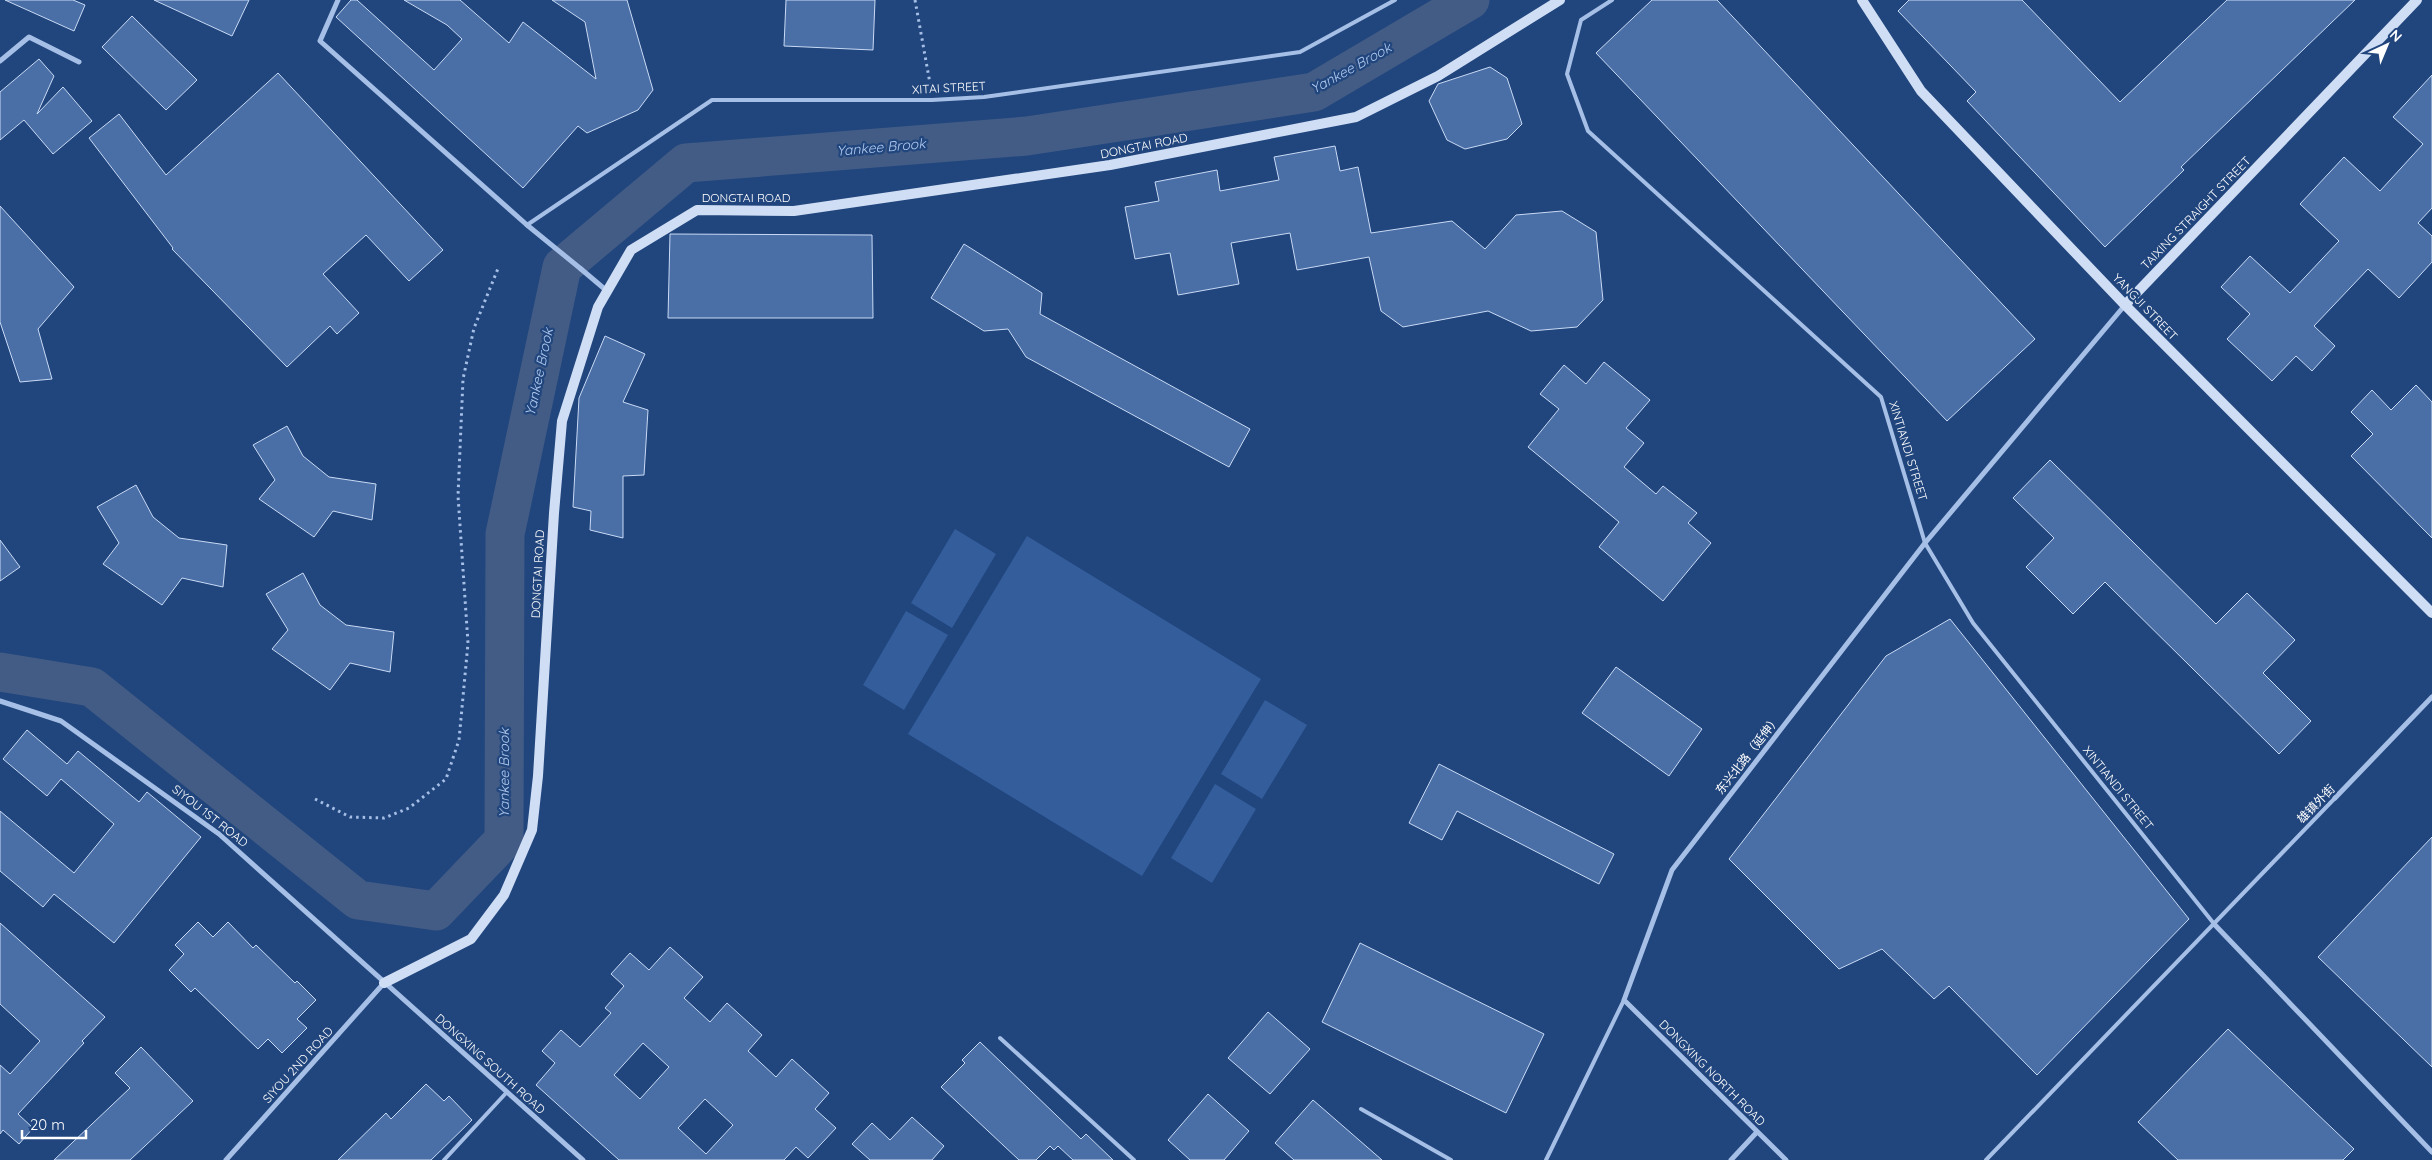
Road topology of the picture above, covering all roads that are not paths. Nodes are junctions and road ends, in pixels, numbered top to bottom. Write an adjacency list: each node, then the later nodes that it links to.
1 (338, 0): 9 (street)
2 (1394, 0): 9 (lane, XITAI STREET)
3 (1560, 0): 10 (street, DONGTAI ROAD)
4 (1612, 0): 12 (lane, XINTIANDI STREET)
5 (1862, 0): 11 (street, YANGJI STREET)
6 (2417, 0): 11 (street, TAIXING STRAIGHT STREET)
7 (0, 61): 8 (street)
8 (78, 62)
9 (527, 224): 10 (street, bridge)
10 (607, 291): 18 (street, DONGTAI ROAD)
11 (2125, 305): 12 (street, TAIXING STRAIGHT STREET); 13 (street, YANGJI STREET)
12 (1925, 542): 17 (lane, XINTIANDI STREET); 19 (street, 东兴北路（延伸）)
13 (2432, 614)
14 (2432, 697): 16 (street, 雄镇外街)
15 (0, 701): 18 (street, SIYOU 1ST ROAD)
16 (2335, 798): 17 (lane, 雄镇外街)
17 (2215, 925): 24 (street); 33 (lane, 雄镇外街)
18 (384, 983): 21 (street, DONGXING SOUTH ROAD); 25 (street, SIYOU 2ND ROAD)
19 (1624, 1000): 23 (street, DONGXING NORTH ROAD); 30 (lane)
20 (1000, 1038): 28 (lane)
21 (507, 1092): 26 (lane); 27 (street, DONGXING SOUTH ROAD)
22 (1362, 1109): 29 (lane)
23 (1757, 1132): 31 (street); 32 (street, DONGXING NORTH ROAD)
24 (2432, 1152)
25 (226, 1160)
26 (444, 1160)
27 (583, 1160)
28 (1134, 1160)
29 (1451, 1160)
30 (1546, 1160)
31 (1731, 1160)
32 (1786, 1160)
33 (1986, 1160)

